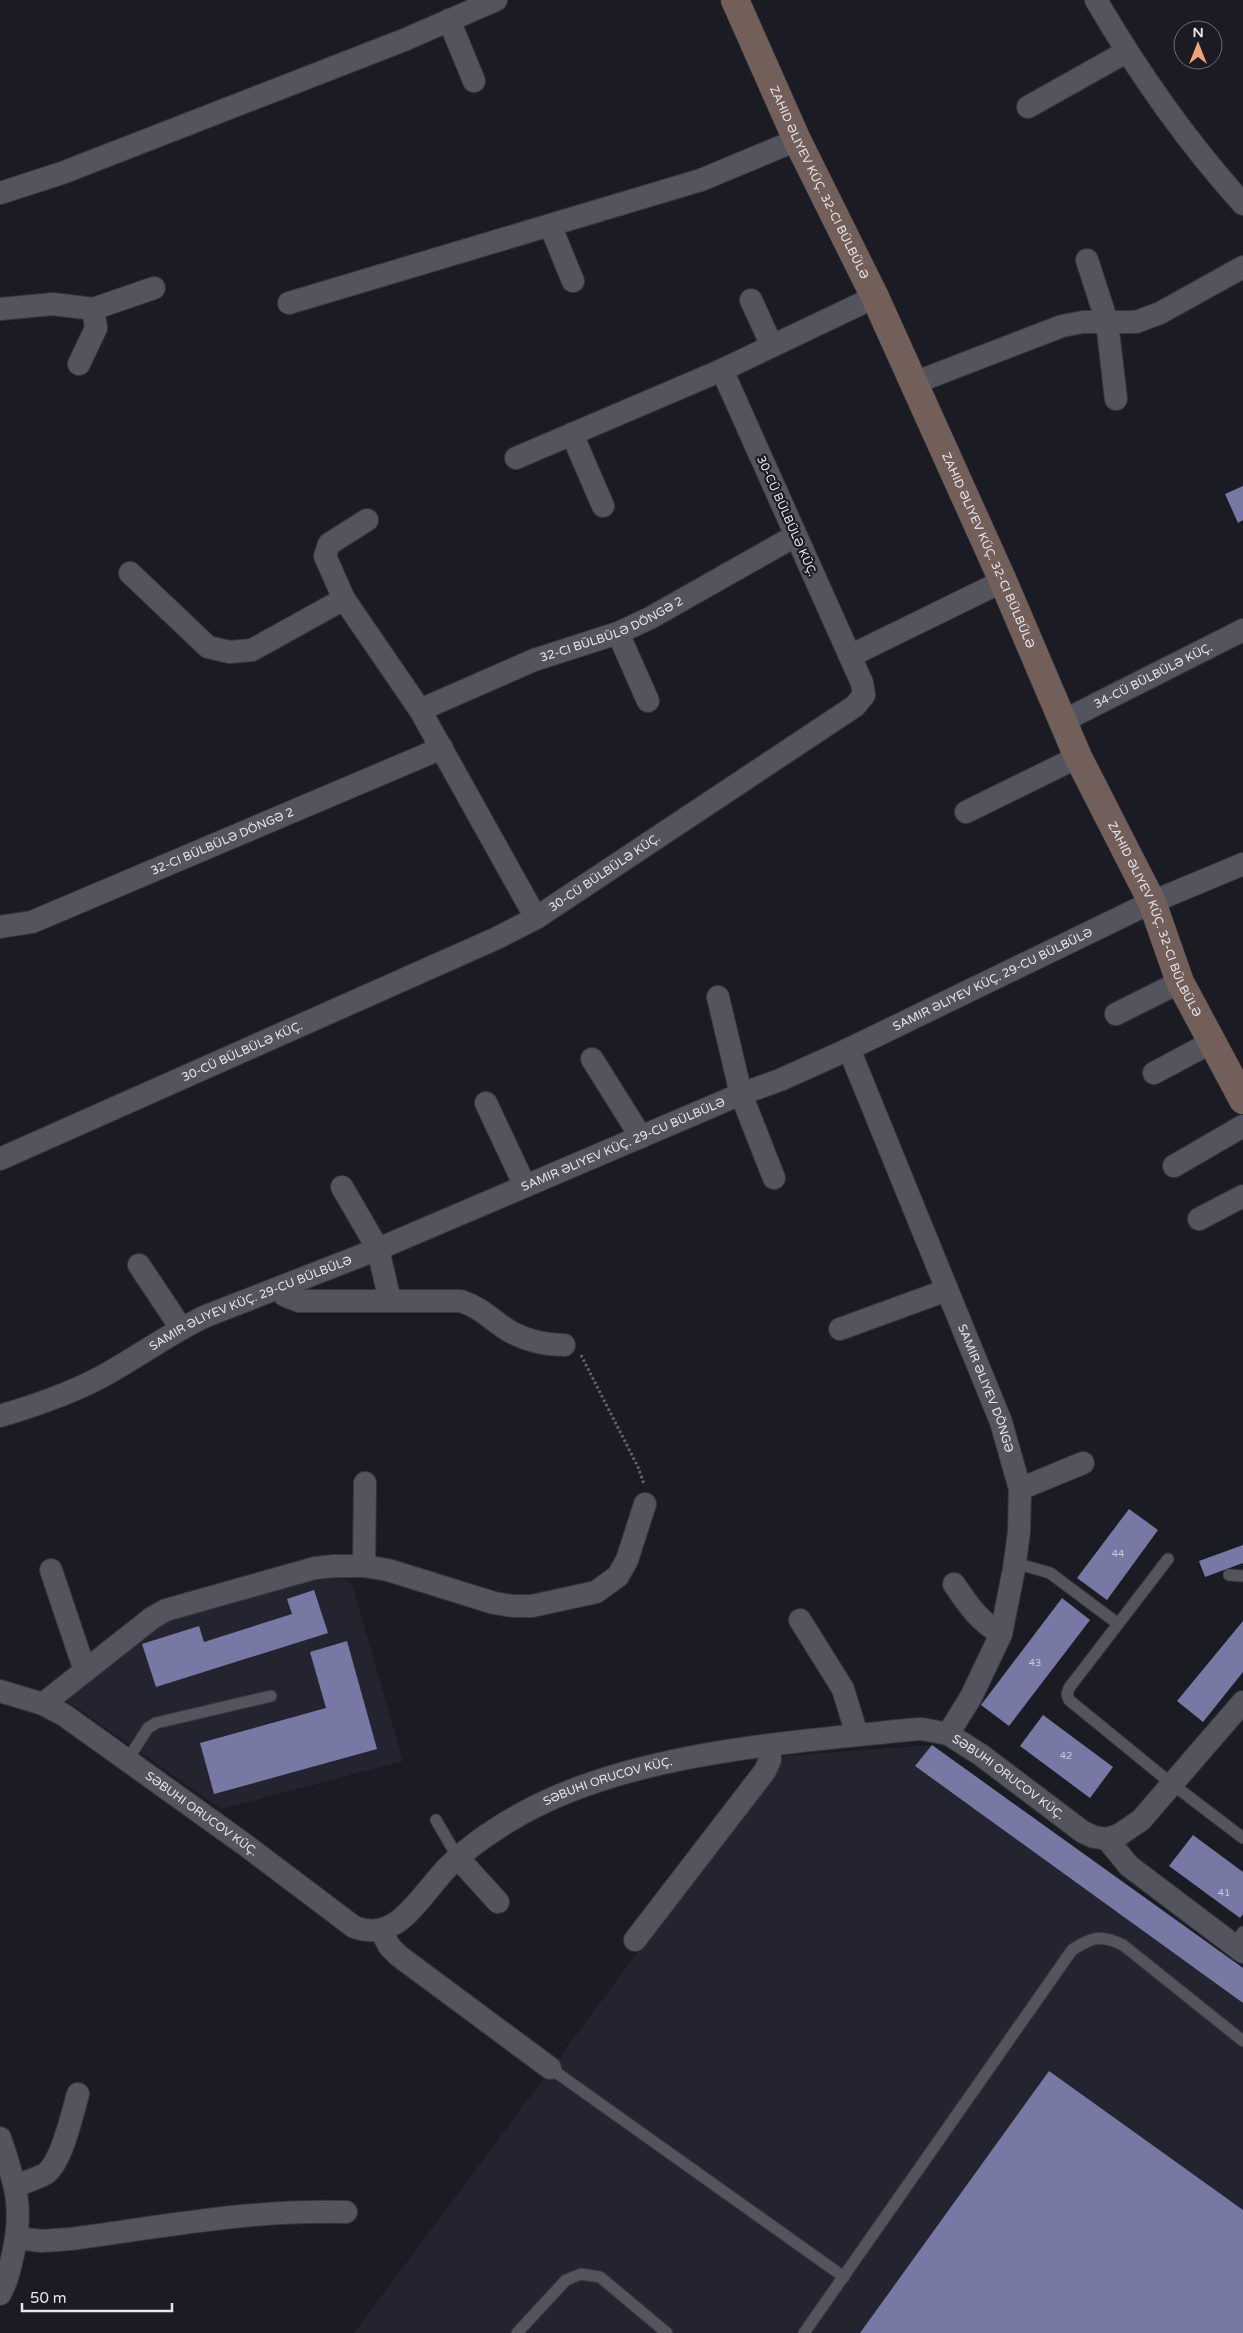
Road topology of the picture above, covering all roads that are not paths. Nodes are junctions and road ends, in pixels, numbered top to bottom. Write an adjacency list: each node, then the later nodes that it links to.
1 (496, 0): 4 (street)
2 (735, 0): 8 (street, ZAHID ƏLIYEV KÜÇ. 32-CI BÜLBÜLƏ)
3 (1096, 0): 5 (street)
4 (449, 20): 6 (street); 9 (street)
5 (1126, 52): 7 (street); 10 (street)
6 (474, 81)
7 (1028, 107)
8 (797, 140): 11 (street); 16 (street, ZAHID ƏLIYEV KÜÇ. 32-CI BÜLBÜLƏ)
9 (0, 193)
10 (1243, 204)
11 (550, 225): 14 (street); 18 (street)
12 (1087, 260): 21 (street)
13 (1240, 276): 21 (street)
14 (573, 281)
15 (154, 288): 20 (street)
16 (876, 297): 22 (street); 25 (street, ZAHID ƏLIYEV KÜÇ. 32-CI BÜLBÜLƏ)
17 (751, 300): 22 (street)
18 (289, 303)
19 (0, 309): 20 (street)
20 (93, 309): 23 (street)
21 (1107, 322): 25 (street); 26 (street)
22 (772, 346): 24 (street)
23 (79, 364)
24 (722, 370): 27 (street); 31 (street, 30-CÜ BÜLBÜLƏ KÜÇ.)
25 (914, 383): 33 (street, ZAHID ƏLIYEV KÜÇ. 32-CI BÜLBÜLƏ)
26 (1116, 399)
27 (572, 434): 28 (street); 29 (street)
28 (516, 458)
29 (603, 506)
30 (367, 520): 34 (street)
31 (795, 536): 36 (street, 32-CI BÜLBÜLƏ DÖNGƏ 2); 37 (street, 30-CÜ BÜLBÜLƏ KÜÇ.)
32 (130, 573): 34 (street)
33 (1003, 580): 37 (street); 40 (street, ZAHID ƏLIYEV KÜÇ. 32-CI BÜLBÜLƏ)
34 (344, 598): 39 (street)
35 (1243, 630): 40 (street, 34-CÜ BÜLBÜLƏ KÜÇ.)
36 (618, 633): 38 (street); 39 (street, 32-CI BÜLBÜLƏ DÖNGƏ 2)
37 (850, 656): 46 (street, 30-CÜ BÜLBÜLƏ KÜÇ.)
38 (648, 701)
39 (420, 710): 41 (street)
40 (1063, 721): 42 (street, ZAHID ƏLIYEV KÜÇ. 32-CI BÜLBÜLƏ)
41 (442, 748): 46 (street); 47 (street, 32-CI BÜLBÜLƏ DÖNGƏ 2)
42 (1078, 757): 43 (street); 45 (street, ZAHID ƏLIYEV KÜÇ. 32-CI BÜLBÜLƏ)
43 (966, 812)
44 (1243, 864): 45 (street, SAMIR ƏLIYEV KÜÇ. 29-CU BÜLBÜLƏ)
45 (1152, 902): 48 (street, ZAHID ƏLIYEV KÜÇ. 32-CI BÜLBÜLƏ); 52 (street, SAMIR ƏLIYEV KÜÇ. 29-CU BÜLBÜLƏ)
46 (536, 918): 60 (street, 30-CÜ BÜLBÜLƏ KÜÇ.)
47 (0, 927)
48 (1180, 982): 50 (street); 51 (street, ZAHID ƏLIYEV KÜÇ. 32-CI BÜLBÜLƏ)
49 (718, 997): 55 (street)
50 (1116, 1014)
51 (1212, 1042): 54 (street); 56 (street, ZAHID ƏLIYEV KÜÇ. 32-CI BÜLBÜLƏ)
52 (849, 1050): 55 (street, SAMIR ƏLIYEV KÜÇ. 29-CU BÜLBÜLƏ); 70 (street, SAMIR ƏLIYEV DÖNGƏ)
53 (592, 1059): 59 (street)
54 (1154, 1073)
55 (741, 1094): 59 (street, SAMIR ƏLIYEV KÜÇ. 29-CU BÜLBÜLƏ); 62 (street)
56 (1243, 1100)
57 (486, 1103): 63 (street)
58 (1243, 1126): 61 (street)
59 (641, 1136): 63 (street, SAMIR ƏLIYEV KÜÇ. 29-CU BÜLBÜLƏ)
60 (0, 1159)
61 (1174, 1166)
62 (774, 1178)
63 (525, 1186): 67 (street, SAMIR ƏLIYEV KÜÇ. 29-CU BÜLBÜLƏ)
64 (342, 1187): 67 (street)
65 (1243, 1196): 66 (street)
66 (1199, 1219)
67 (378, 1249): 69 (street, SAMIR ƏLIYEV KÜÇ. 29-CU BÜLBÜLƏ); 71 (street)
68 (139, 1265): 72 (street)
69 (285, 1287): 71 (street); 72 (street, SAMIR ƏLIYEV KÜÇ. 29-CU BÜLBÜLƏ)
70 (947, 1290): 73 (street); 78 (street, SAMIR ƏLIYEV DÖNGƏ)
71 (390, 1301): 74 (street)
72 (181, 1328): 75 (street, SAMIR ƏLIYEV KÜÇ. 29-CU BÜLBÜLƏ)
73 (840, 1330)
74 (564, 1345)
75 (0, 1416)
76 (1083, 1463): 78 (street)
77 (365, 1483): 82 (street)
78 (1020, 1489): 81 (street, SAMIR ƏLIYEV DÖNGƏ)
79 (645, 1504): 82 (street)
80 (1168, 1559): 88 (lane)
81 (1015, 1563): 88 (lane); 89 (street, SAMIR ƏLIYEV DÖNGƏ)
82 (364, 1566): 90 (street)
83 (51, 1570): 90 (street)
84 (1229, 1576): 85 (lane)
85 (1243, 1576)
86 (954, 1584): 89 (street)
87 (800, 1620): 96 (street)
88 (1117, 1624): 99 (lane)
89 (1001, 1634): 95 (street, SAMIR ƏLIYEV DÖNGƏ)
90 (85, 1670): 94 (street)
91 (0, 1690): 94 (street, SƏBUHI ORUCOV KÜÇ.)
92 (271, 1696): 98 (lane)
93 (1243, 1702): 99 (street)
94 (43, 1704): 98 (street, SƏBUHI ORUCOV KÜÇ.)
95 (948, 1734): 96 (street, SƏBUHI ORUCOV KÜÇ.); 102 (street, SƏBUHI ORUCOV KÜÇ.)
96 (857, 1735): 97 (street, SƏBUHI ORUCOV KÜÇ.)
97 (770, 1745): 103 (street, SƏBUHI ORUCOV KÜÇ.); 106 (street)
98 (128, 1759): 105 (street, SƏBUHI ORUCOV KÜÇ.)
99 (1172, 1784): 101 (lane); 102 (street)
100 (436, 1820): 103 (lane)
101 (1243, 1838)
102 (1106, 1839): 107 (street)
103 (458, 1858): 104 (street); 105 (street, SƏBUHI ORUCOV KÜÇ.)
104 (498, 1902)
105 (381, 1930): 109 (street)
106 (635, 1940)
107 (1240, 1943)
108 (1243, 2041): 115 (lane)
109 (550, 2068): 115 (lane)
110 (78, 2094): 112 (street)
111 (0, 2138): 112 (street)
112 (16, 2186): 114 (street)
113 (346, 2212): 114 (street)
114 (17, 2238): 116 (street)
115 (844, 2277): 119 (lane)
116 (0, 2294)
117 (517, 2333): 118 (lane)
118 (667, 2333)
119 (804, 2333)

